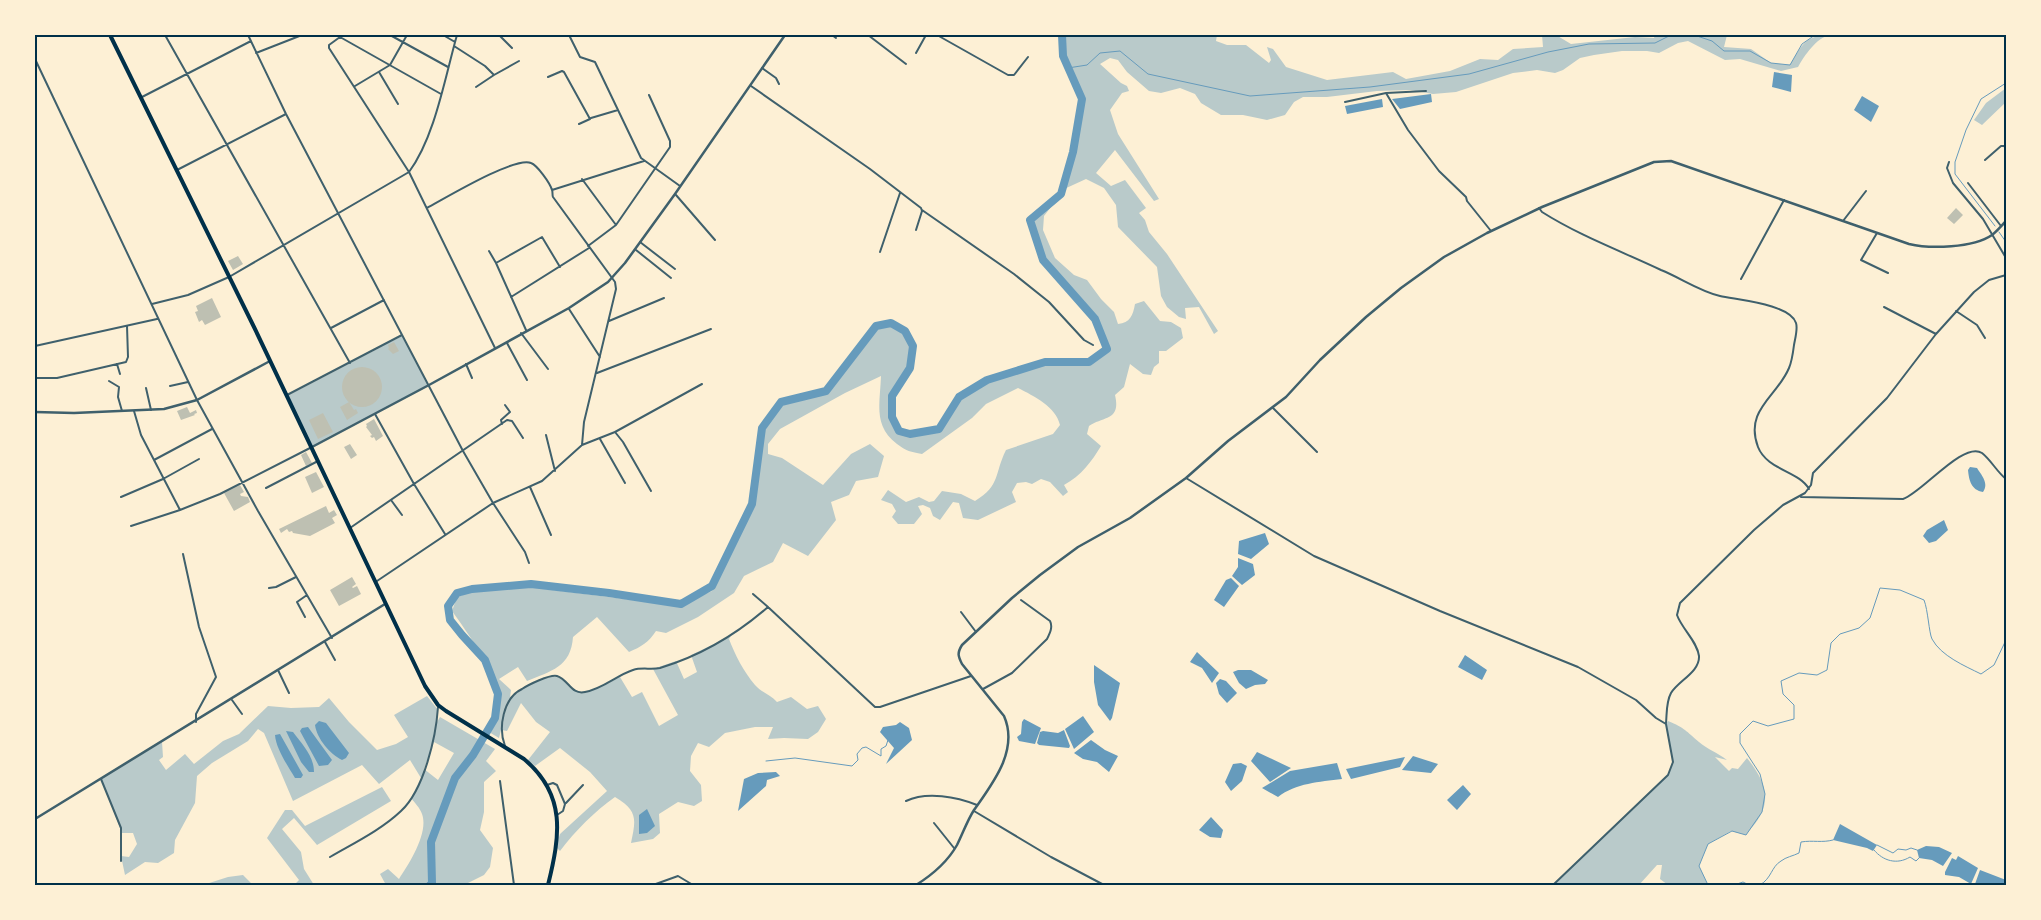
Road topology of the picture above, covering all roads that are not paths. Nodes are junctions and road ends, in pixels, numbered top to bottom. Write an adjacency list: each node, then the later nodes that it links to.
1 (110, 35): 44 (highway)
2 (165, 35): 33 (street)
3 (250, 35): 18 (street)
4 (302, 35): 23 (street)
5 (390, 35): 19 (street)
6 (407, 35): 19 (street)
7 (443, 35): 20 (street)
8 (457, 35): 20 (street)
9 (499, 35): 22 (street)
10 (569, 35): 47 (street)
11 (785, 35): 31 (street)
12 (832, 35): 17 (street)
13 (868, 35): 29 (street)
14 (926, 35): 24 (street)
15 (937, 35): 25 (street)
16 (339, 36): 28 (street); 38 (street)
17 (836, 38)
18 (251, 41): 23 (street); 33 (street)
19 (403, 42): 28 (street); 30 (street)
20 (455, 42): 21 (street)
21 (454, 46): 30 (street); 34 (street)
22 (512, 48)
23 (256, 53): 48 (street)
24 (916, 53)
25 (1028, 57)
26 (35, 59): 99 (street)
27 (519, 61): 34 (street)
28 (390, 64): 32 (street); 42 (street)
29 (906, 64)
30 (448, 67): 42 (street)
31 (762, 68): 36 (street); 37 (street)
32 (378, 71): 38 (street); 46 (street)
33 (187, 75): 44 (street); 51 (street)
34 (494, 75): 39 (street)
35 (548, 77): 49 (street)
36 (778, 84)
37 (750, 85): 61 (street); 64 (street)
38 (355, 86): 58 (street)
39 (476, 88)
40 (1426, 92): 41 (street)
41 (1386, 93): 45 (street); 76 (street)
42 (441, 94): 58 (street)
43 (649, 95): 56 (street)
44 (142, 97): 57 (highway)
45 (1346, 102)
46 (398, 104)
47 (618, 110): 49 (street); 54 (street)
48 (286, 114): 51 (street); 70 (street)
49 (590, 119): 50 (street)
50 (579, 124)
51 (227, 144): 57 (street); 81 (street)
52 (2006, 148): 53 (street)
53 (1985, 160)
54 (644, 161): 56 (street); 59 (street)
55 (1949, 162): 78 (street)
56 (655, 168): 61 (street); 73 (street)
57 (177, 170): 92 (highway)
58 (409, 172): 67 (street); 70 (street)
59 (582, 180): 62 (street); 73 (street)
60 (1968, 183): 74 (street)
61 (680, 186): 65 (street)
62 (552, 190): 67 (street); 82 (street)
63 (1866, 191): 71 (street)
64 (900, 192): 69 (street); 85 (street)
65 (675, 194): 79 (street); 80 (street)
66 (1784, 200): 68 (street); 71 (street); 95 (street)
67 (427, 208): 116 (street)
68 (1540, 208): 76 (street); 165 (street)
69 (922, 210): 75 (street); 114 (street)
70 (339, 215): 81 (street); 98 (street)
71 (1843, 221): 77 (street)
72 (2006, 221): 74 (street)
73 (616, 225): 82 (street)
74 (2001, 226): 78 (street)
75 (916, 230)
76 (1491, 231): 137 (street)
77 (1877, 233): 78 (street); 90 (street)
78 (1992, 235): 86 (street)
79 (715, 240)
80 (640, 242): 83 (street); 89 (street)
81 (285, 245): 92 (street); 106 (street)
82 (588, 247): 88 (street); 93 (street)
83 (635, 249): 93 (street); 94 (street)
84 (489, 250): 87 (street)
85 (880, 252)
86 (2006, 258)
87 (496, 263): 88 (street); 96 (street)
88 (560, 267): 96 (street)
89 (675, 270)
90 (1888, 273)
91 (2006, 275): 102 (street)
92 (229, 277): 99 (street); 118 (highway)
93 (612, 278): 101 (street); 104 (street)
94 (671, 278)
95 (1741, 279)
96 (511, 297): 108 (street)
97 (664, 298): 104 (street)
98 (384, 300): 106 (street); 111 (street)
99 (152, 304): 103 (street)
100 (1884, 307): 110 (street)
101 (569, 308): 108 (street); 117 (street)
102 (1956, 311): 110 (street); 112 (street)
103 (157, 319): 105 (street); 129 (street)
104 (609, 321): 117 (street)
105 (127, 326): 115 (street); 120 (street)
106 (331, 328): 119 (street)
107 (711, 328): 123 (street)
108 (526, 330): 109 (street)
109 (521, 333): 113 (street); 122 (street)
110 (1936, 334): 165 (street)
111 (402, 335): 119 (street); 131 (street)
112 (1985, 338)
113 (506, 342): 116 (street); 127 (street)
114 (1093, 345)
115 (35, 346)
116 (495, 348): 121 (street)
117 (600, 357): 123 (street)
118 (270, 361): 134 (highway); 135 (street)
119 (350, 363): 134 (street)
120 (118, 364): 124 (street); 125 (street)
121 (466, 364): 126 (street); 131 (street)
122 (548, 369)
123 (596, 373): 149 (street)
124 (120, 374)
125 (35, 378)
126 (472, 378)
127 (527, 380)
128 (109, 382): 140 (street)
129 (188, 382): 132 (street); 135 (street)
130 (702, 384): 145 (street)
131 (429, 385): 142 (street); 151 (street)
132 (170, 386)
133 (146, 388): 139 (street)
134 (286, 396): 150 (highway)
135 (197, 400): 139 (street); 144 (street)
136 (505, 405): 143 (street)
137 (1273, 408): 152 (street); 157 (street)
138 (133, 410): 139 (street); 140 (street); 154 (street)
139 (151, 410)
140 (122, 411): 141 (street)
141 (35, 412)
142 (375, 414): 150 (street); 162 (street)
143 (502, 424): 147 (street); 151 (street)
144 (212, 429): 154 (street); 160 (street)
145 (615, 432): 148 (street); 166 (street)
146 (546, 435): 156 (street)
147 (523, 438)
148 (600, 439): 149 (street); 161 (street)
149 (582, 446): 156 (street)
150 (311, 447): 155 (highway); 160 (street)
151 (464, 451): 162 (street); 170 (street)
152 (1318, 452)
153 (199, 459): 158 (street)
154 (154, 460): 158 (street)
155 (318, 461): 163 (street); 174 (highway)
156 (555, 471): 164 (street)
157 (1186, 478): 189 (street); 201 (street)
158 (163, 479): 167 (street); 171 (street)
159 (2006, 480): 168 (street)
160 (243, 482): 171 (street); 179 (street)
161 (624, 483)
162 (414, 484): 169 (street); 175 (street)
163 (266, 488)
164 (530, 488): 170 (street); 176 (street)
165 (1809, 489): 168 (street)
166 (651, 491)
167 (122, 497)
168 (1800, 497): 201 (street)
169 (391, 500): 172 (street); 174 (street)
170 (493, 503): 175 (street); 178 (street)
171 (180, 510): 173 (street)
172 (402, 515)
173 (131, 526)
174 (350, 528): 180 (highway)
175 (445, 534): 180 (street)
176 (551, 535)
177 (182, 554): 200 (street)
178 (529, 563)
179 (296, 577): 181 (street); 183 (street)
180 (375, 583): 185 (highway)
181 (269, 588)
182 (752, 594): 186 (street)
183 (307, 596): 188 (street); 190 (street)
184 (1021, 600): 195 (street)
185 (385, 604): 190 (street); 198 (highway)
186 (768, 607): 194 (street); 202 (street)
187 (961, 612): 189 (street)
188 (305, 616)
189 (976, 632): 194 (street)
190 (332, 638): 191 (street)
191 (325, 642): 192 (street); 193 (street)
192 (335, 660)
193 (278, 670): 196 (street); 197 (street)
194 (971, 676): 195 (street)
195 (982, 689): 209 (street)
196 (289, 694)
197 (232, 700): 199 (street); 200 (street)
198 (438, 705): 202 (highway); 215 (street)
199 (242, 714)
200 (196, 722): 203 (street)
201 (1666, 724): 223 (street)
202 (504, 747): 205 (highway)
203 (101, 779): 212 (street); 216 (street)
204 (500, 781): 217 (street)
205 (547, 785): 208 (street); 211 (highway)
206 (583, 785): 208 (street)
207 (906, 801): 209 (street)
208 (565, 804): 211 (street)
209 (978, 806): 210 (street)
210 (974, 811): 214 (street); 222 (street)
211 (557, 815): 218 (highway)
212 (35, 819)
213 (934, 823): 214 (street)
214 (954, 848): 221 (street)
215 (330, 858)
216 (121, 861)
217 (514, 885)
218 (548, 885)
219 (653, 885): 220 (street)
220 (693, 885)
221 (916, 885)
222 (1104, 885)
223 (1553, 885)

